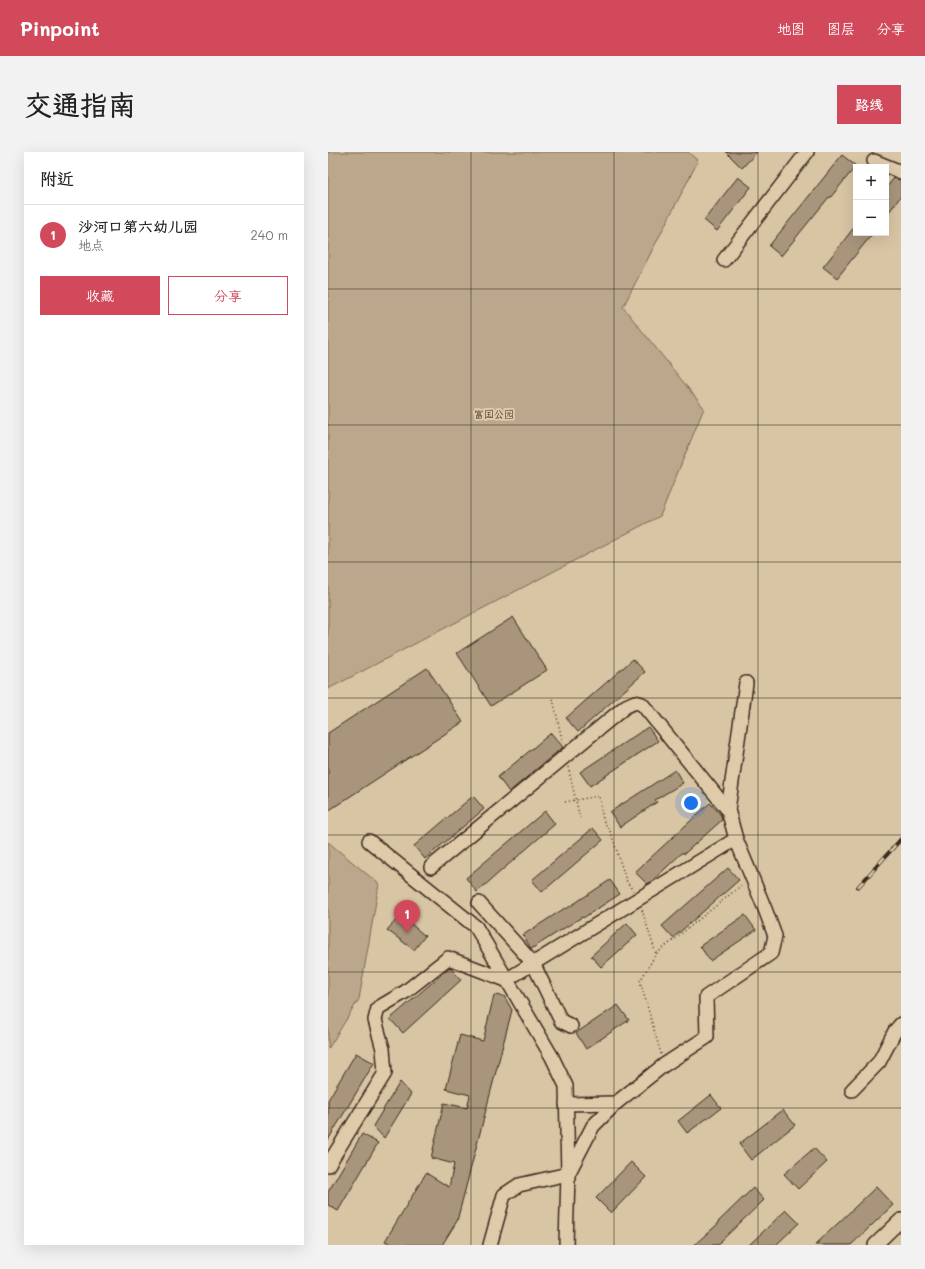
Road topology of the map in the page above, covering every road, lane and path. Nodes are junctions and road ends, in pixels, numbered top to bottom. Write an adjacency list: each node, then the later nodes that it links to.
1 (803, 154): 4 (street)
2 (874, 161): 3 (street)
3 (901, 172)
4 (724, 260)
5 (746, 683): 7 (street)
6 (565, 802): 12 (path)
7 (728, 810): 8 (street); 10 (street)
8 (736, 839): 11 (street); 12 (street)
9 (369, 841): 16 (street)
10 (431, 867)
11 (751, 877): 14 (path); 19 (street)
12 (638, 899): 14 (path); 15 (street)
13 (479, 903): 15 (street)
14 (656, 954): 19 (path)
15 (533, 963): 16 (street); 18 (street)
16 (506, 980): 22 (street); 23 (street)
17 (901, 1024): 20 (street)
18 (571, 1026)
19 (664, 1065): 21 (street)
20 (852, 1090)
21 (616, 1103): 22 (street); 24 (street)
22 (566, 1104): 24 (street)
23 (328, 1165)
24 (568, 1174): 26 (street); 27 (street)
25 (901, 1220): 28 (street)
26 (490, 1245)
27 (566, 1245)
28 (874, 1245)

